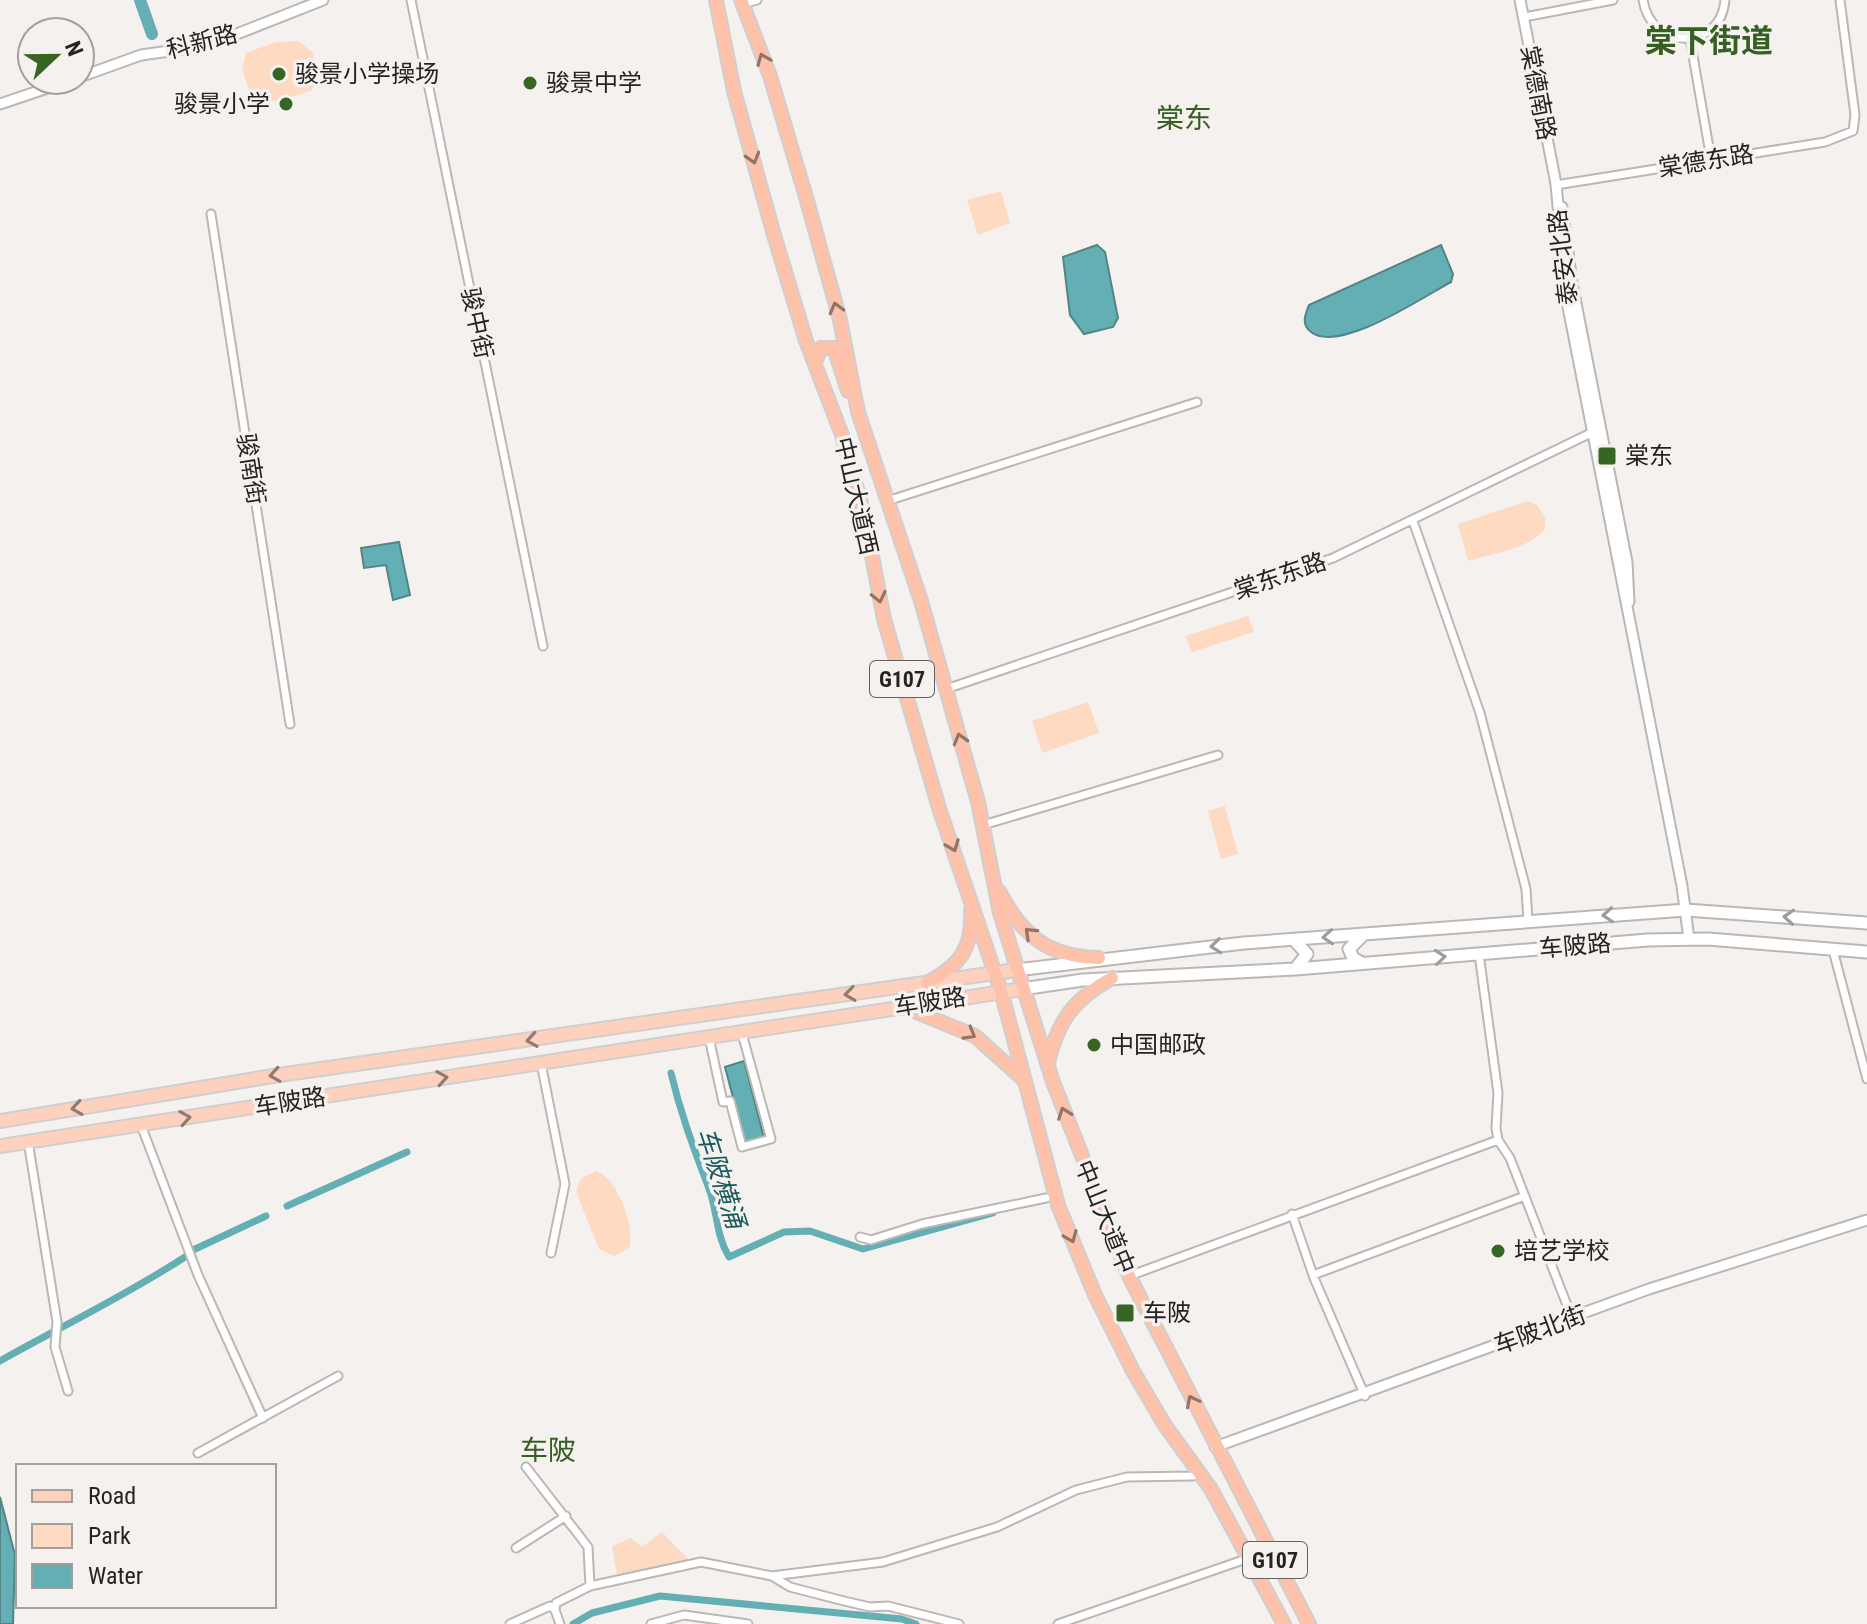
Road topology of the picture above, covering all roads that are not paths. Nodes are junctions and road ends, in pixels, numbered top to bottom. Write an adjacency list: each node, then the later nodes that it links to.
1 (323, 0): 13 (street, 科新路)
2 (411, 0): 25 (street, 骏中街)
3 (716, 0): 19 (highway, 中山大道西 / G107, one-way to 19)
4 (757, 0): 10 (street)
5 (1520, 0): 11 (street, 棠德南路)
6 (1613, 0): 11 (street)
7 (1643, 0): 12 (street)
8 (1725, 0): 12 (street)
9 (1840, 0): 16 (street, 棠德东路)
10 (741, 2): 21 (highway, 中山大道西 / G107, one-way to 10)
11 (1524, 17): 17 (street, 棠德南路)
12 (1690, 39): 16 (street)
13 (96, 71)
14 (24, 96): 15 (street)
15 (0, 104)
16 (1711, 159): 17 (street, 棠德东路)
17 (1556, 185): 22 (street, 泰安北路)
18 (211, 214): 27 (street, 骏南街)
19 (815, 362): 21 (highway); 31 (highway, 中山大道西 / G107, one-way to 31)
20 (1197, 402): 23 (street)
21 (858, 412): 23 (highway, 中山大道西 / G107)
22 (1596, 430): 24 (street, 棠东东路); 32 (street, 泰安北路)
23 (885, 501): 26 (highway, 中山大道西 / G107)
24 (1413, 521): 26 (street, 棠东东路); 33 (street)
25 (543, 646)
26 (946, 689): 29 (highway, 中山大道西 / G107, one-way to 26)
27 (290, 724)
28 (1218, 755): 29 (street)
29 (983, 825): 30 (highway, 中山大道西 / G107)
30 (991, 869): 35 (highway, 中山大道西 / G107); 43 (highway, one-way to 30)
31 (969, 887): 38 (highway, 中山大道西 / G107); 49 (highway)
32 (1686, 910): 33 (main road, 车陂路, one-way to 33); 34 (main road, 车陂路, one-way to 32); 37 (street, 泰安北路)
33 (1528, 921): 36 (main road, 车陂路)
34 (1867, 923)
35 (1006, 935): 38 (highway); 46 (highway, 中山大道西 / G107)
36 (1362, 935): 39 (main road, 车陂路, one-way to 39); 44 (main road)
37 (1689, 939): 40 (main road, 车陂路); 42 (main road, 车陂路)
38 (985, 940): 47 (highway, 中山大道西 / G107)
39 (1294, 940): 43 (main road, 车陂路, one-way to 43); 45 (main road)
40 (1833, 950): 41 (main road, 车陂路); 63 (street)
41 (1867, 952)
42 (1479, 954): 44 (main road, 车陂路, one-way to 42); 69 (street)
43 (1099, 958): 46 (main road, 车陂路)
44 (1362, 963): 45 (main road, 车陂路)
45 (1296, 969): 48 (main road, 车陂路)
46 (1016, 970): 47 (main road, 车陂路); 50 (highway, 中山大道中 / G107)
47 (995, 974): 49 (main road, 车陂路); 51 (highway, 中山大道西 / G107)
48 (1112, 978): 50 (main road, 车陂路); 62 (highway)
49 (927, 983): 53 (main road, 车陂路, one-way to 53)
50 (1022, 989): 51 (main road, 车陂路); 54 (highway, 中山大道中 / G107)
51 (1001, 991): 52 (main road, 车陂路); 56 (highway, 中山大道中 / G107)
52 (902, 1006): 59 (main road, 车陂路); 64 (highway, one-way to 64)
53 (657, 1021): 55 (main road, 车陂路); 59 (main road)
54 (1035, 1027): 56 (highway); 62 (highway, 中山大道中 / G107)
55 (609, 1028): 60 (main road); 66 (main road, 车陂路, one-way to 66)
56 (1011, 1028): 64 (highway, 中山大道中)
57 (743, 1037): 58 (street)
58 (710, 1042)
59 (660, 1045): 60 (main road, 车陂路)
60 (612, 1052): 61 (main road, 车陂路)
61 (541, 1063): 68 (main road, 车陂路, one-way to 61); 77 (street)
62 (1048, 1066): 79 (highway, 中山大道中 / G107, one-way to 62)
63 (1867, 1079)
64 (1025, 1082): 88 (highway, 中山大道中 / G107, one-way to 88)
65 (0, 1113): 66 (main road)
66 (21, 1118): 67 (main road, 车陂路); 70 (main road)
67 (0, 1121)
68 (141, 1125): 70 (main road, 车陂路); 84 (street)
69 (1498, 1140): 72 (street); 74 (street)
70 (28, 1141): 71 (main road, 车陂路); 82 (street)
71 (3, 1147)
72 (1525, 1196): 78 (street); 80 (street)
73 (1046, 1198): 76 (street)
74 (1292, 1214): 78 (street); 79 (street)
75 (1867, 1220): 80 (street, 车陂北街)
76 (860, 1237)
77 (551, 1253)
78 (1313, 1275): 83 (street)
79 (1129, 1276): 85 (highway, 中山大道中 / G107, one-way to 79)
80 (1572, 1318): 83 (street, 车陂北街)
81 (338, 1376): 84 (street)
82 (68, 1391)
83 (1365, 1396): 85 (street, 车陂北街)
84 (263, 1418): 86 (street)
85 (1215, 1447): 102 (highway, 中山大道中 / G107)
86 (198, 1453)
87 (526, 1467): 89 (street)
88 (1201, 1472): 91 (highway, 中山大道中 / G107); 92 (street)
89 (566, 1516): 90 (street); 93 (street)
90 (516, 1548)
91 (1249, 1557): 100 (street); 101 (highway, 中山大道中 / G107)
92 (772, 1576): 93 (street); 99 (street)
93 (590, 1586): 94 (street)
94 (555, 1610): 95 (street); 96 (street)
95 (510, 1624)
96 (560, 1624)
97 (651, 1624): 98 (street)
98 (748, 1624)
99 (959, 1624)
100 (1058, 1624)
101 (1284, 1624)
102 (1309, 1624)

